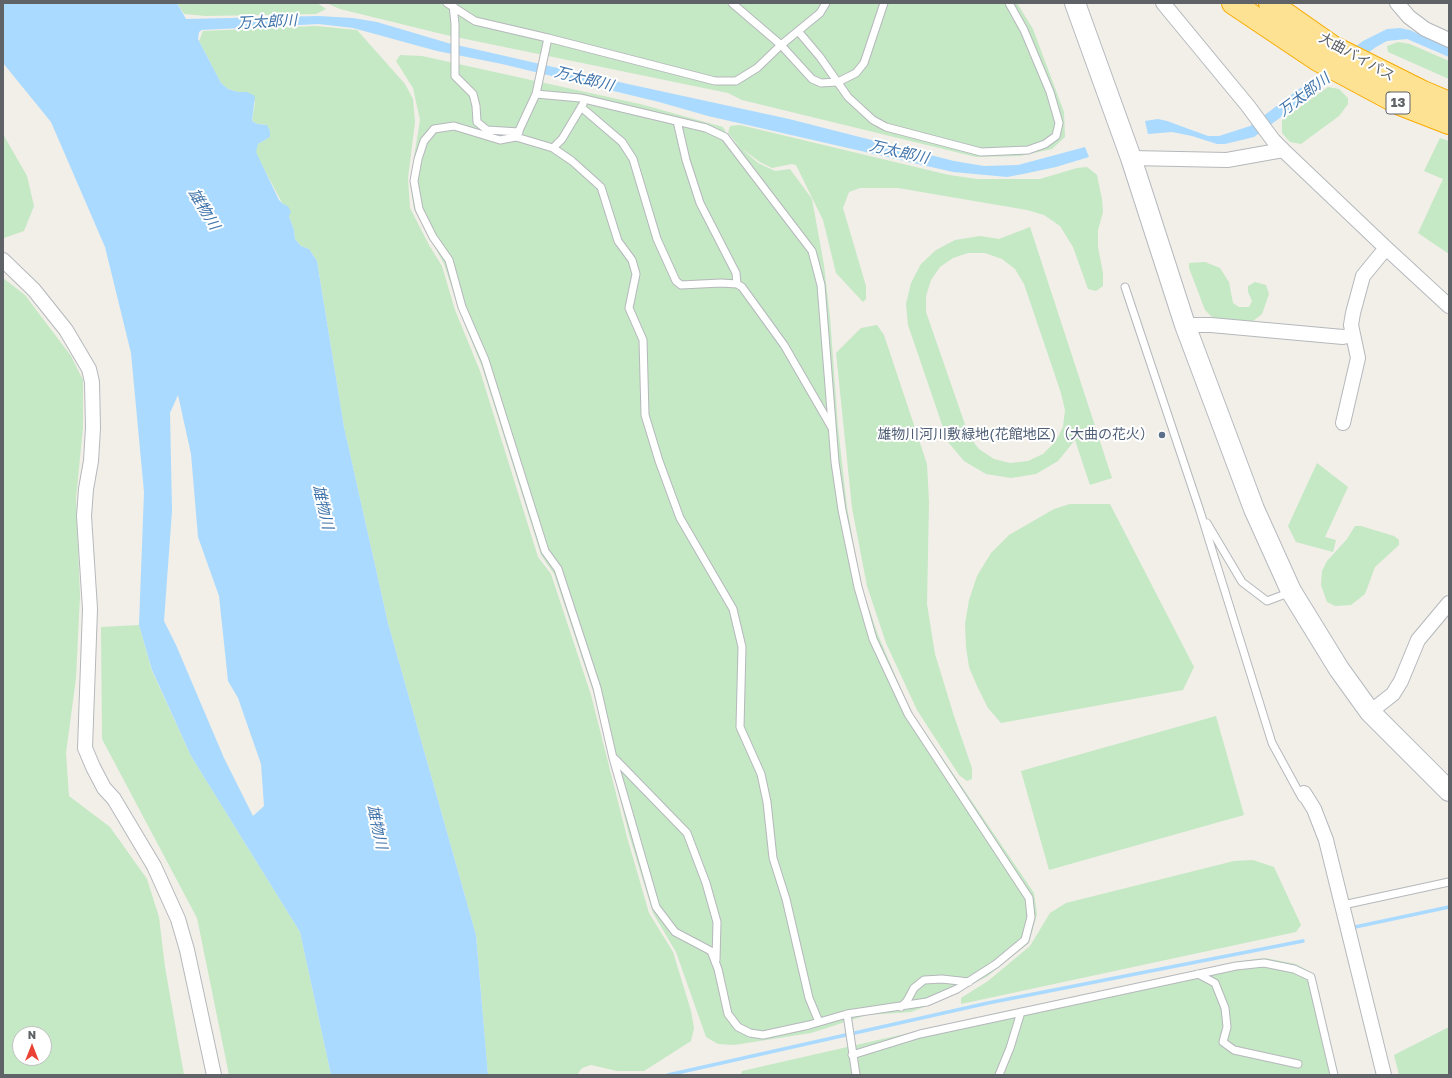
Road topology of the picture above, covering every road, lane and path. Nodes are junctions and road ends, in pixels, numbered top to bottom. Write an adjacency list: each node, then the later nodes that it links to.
1 (732, 3): 14 (lane)
2 (826, 3): 11 (lane)
3 (884, 3): 16 (lane)
4 (1009, 3): 16 (lane)
5 (1075, 3): 26 (street)
6 (1163, 3): 25 (street)
7 (1233, 3): 15 (highway, 大曲バイパス / 13)
8 (1270, 3): 15 (highway, 大曲バイパス / 13)
9 (1397, 3): 13 (street)
10 (451, 4): 12 (lane); 23 (lane)
11 (798, 31): 14 (lane); 16 (lane)
12 (548, 38): 14 (lane); 17 (lane)
13 (1449, 40)
14 (781, 45): 16 (lane)
15 (1356, 69): 19 (highway, 大曲バイパス / 13); 22 (highway, 大曲バイパス / 13)
16 (838, 82)
17 (536, 94): 18 (lane); 23 (lane)
18 (585, 99): 20 (lane); 21 (lane)
19 (1449, 103)
20 (581, 107): 24 (lane); 29 (lane)
21 (677, 121): 29 (lane); 35 (lane)
22 (1449, 123)
23 (518, 135): 24 (lane); 40 (lane)
24 (553, 148): 51 (lane)
25 (1283, 150): 26 (street); 27 (street)
26 (1131, 158): 32 (street)
27 (1386, 248): 31 (street); 33 (street)
28 (3, 260): 54 (street)
29 (736, 284): 35 (lane)
30 (1125, 287): 36 (lane)
31 (1449, 306)
32 (1185, 325): 33 (street); 37 (street)
33 (1353, 335): 34 (street)
34 (1343, 424)
35 (833, 430): 47 (lane)
36 (1200, 511): 37 (lane); 42 (lane)
37 (1291, 591): 39 (street)
38 (1449, 603): 39 (street)
39 (1370, 712): 41 (street)
40 (613, 758): 45 (lane); 45 (lane)
41 (1449, 791)
42 (1305, 800): 44 (street)
43 (1449, 882): 44 (lane)
44 (1343, 905): 58 (street)
45 (715, 962): 51 (lane)
46 (1198, 974): 49 (lane); 53 (lane); 57 (lane)
47 (969, 982): 48 (lane); 48 (lane)
48 (901, 1007): 50 (lane)
49 (1021, 1012): 52 (lane); 56 (lane)
50 (847, 1015): 51 (lane); 52 (lane)
51 (819, 1022)
52 (852, 1054): 55 (lane)
53 (1298, 1064)
54 (214, 1075)
55 (856, 1075)
56 (999, 1075)
57 (1334, 1075)
58 (1384, 1075)

